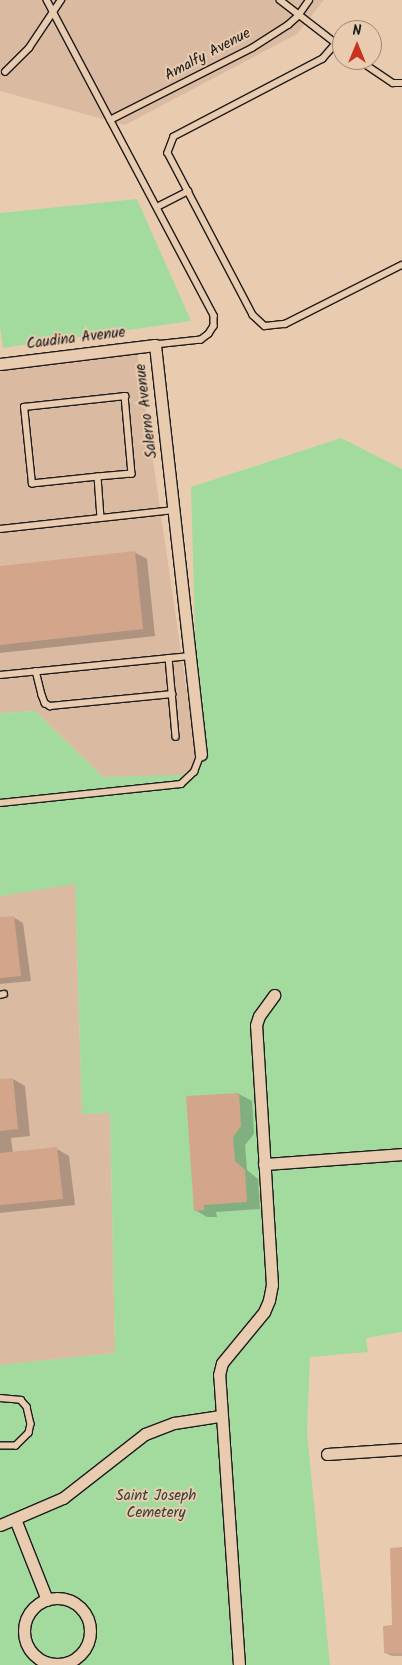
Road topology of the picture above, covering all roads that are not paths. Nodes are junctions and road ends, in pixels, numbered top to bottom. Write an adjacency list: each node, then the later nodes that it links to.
1 (47, 0): 5 (lane, Salerno Avenue)
2 (61, 0): 5 (lane)
3 (280, 0): 6 (lane)
4 (309, 0): 6 (lane, Amalfy Avenue)
5 (53, 12): 10 (lane); 12 (lane, Salerno Avenue)
6 (298, 16): 7 (lane); 12 (lane, Amalfy Avenue)
7 (332, 41)
8 (332, 49): 13 (lane)
9 (374, 70): 11 (lane)
10 (5, 72)
11 (402, 83)
12 (110, 120): 14 (lane, Salerno Avenue)
13 (188, 191): 14 (lane); 15 (lane)
14 (157, 207): 16 (lane, Salerno Avenue)
15 (402, 265)
16 (155, 345): 17 (street, Caudina Avenue); 19 (street, Salerno Avenue)
17 (0, 364)
18 (98, 478): 18 (lane); 20 (lane)
19 (174, 510): 20 (lane); 22 (street, Salerno Avenue)
20 (101, 518): 21 (lane)
21 (0, 529)
22 (190, 656): 23 (lane); 28 (street, Salerno Avenue)
23 (169, 658): 24 (lane); 26 (lane)
24 (36, 671): 25 (lane); 26 (lane)
25 (0, 675)
26 (172, 694): 27 (lane)
27 (176, 737)
28 (201, 754): 29 (lane)
29 (0, 803)
30 (274, 995): 32 (street)
31 (402, 1154): 32 (street)
32 (264, 1164): 34 (street)
33 (0, 1398): 35 (lane)
34 (220, 1416): 38 (street); 42 (street)
35 (0, 1446)
36 (402, 1449): 37 (street)
37 (327, 1454)
38 (14, 1519): 39 (street); 40 (street)
39 (0, 1525)
40 (46, 1600): 41 (street); 41 (street)
41 (70, 1663)
42 (239, 1665)

